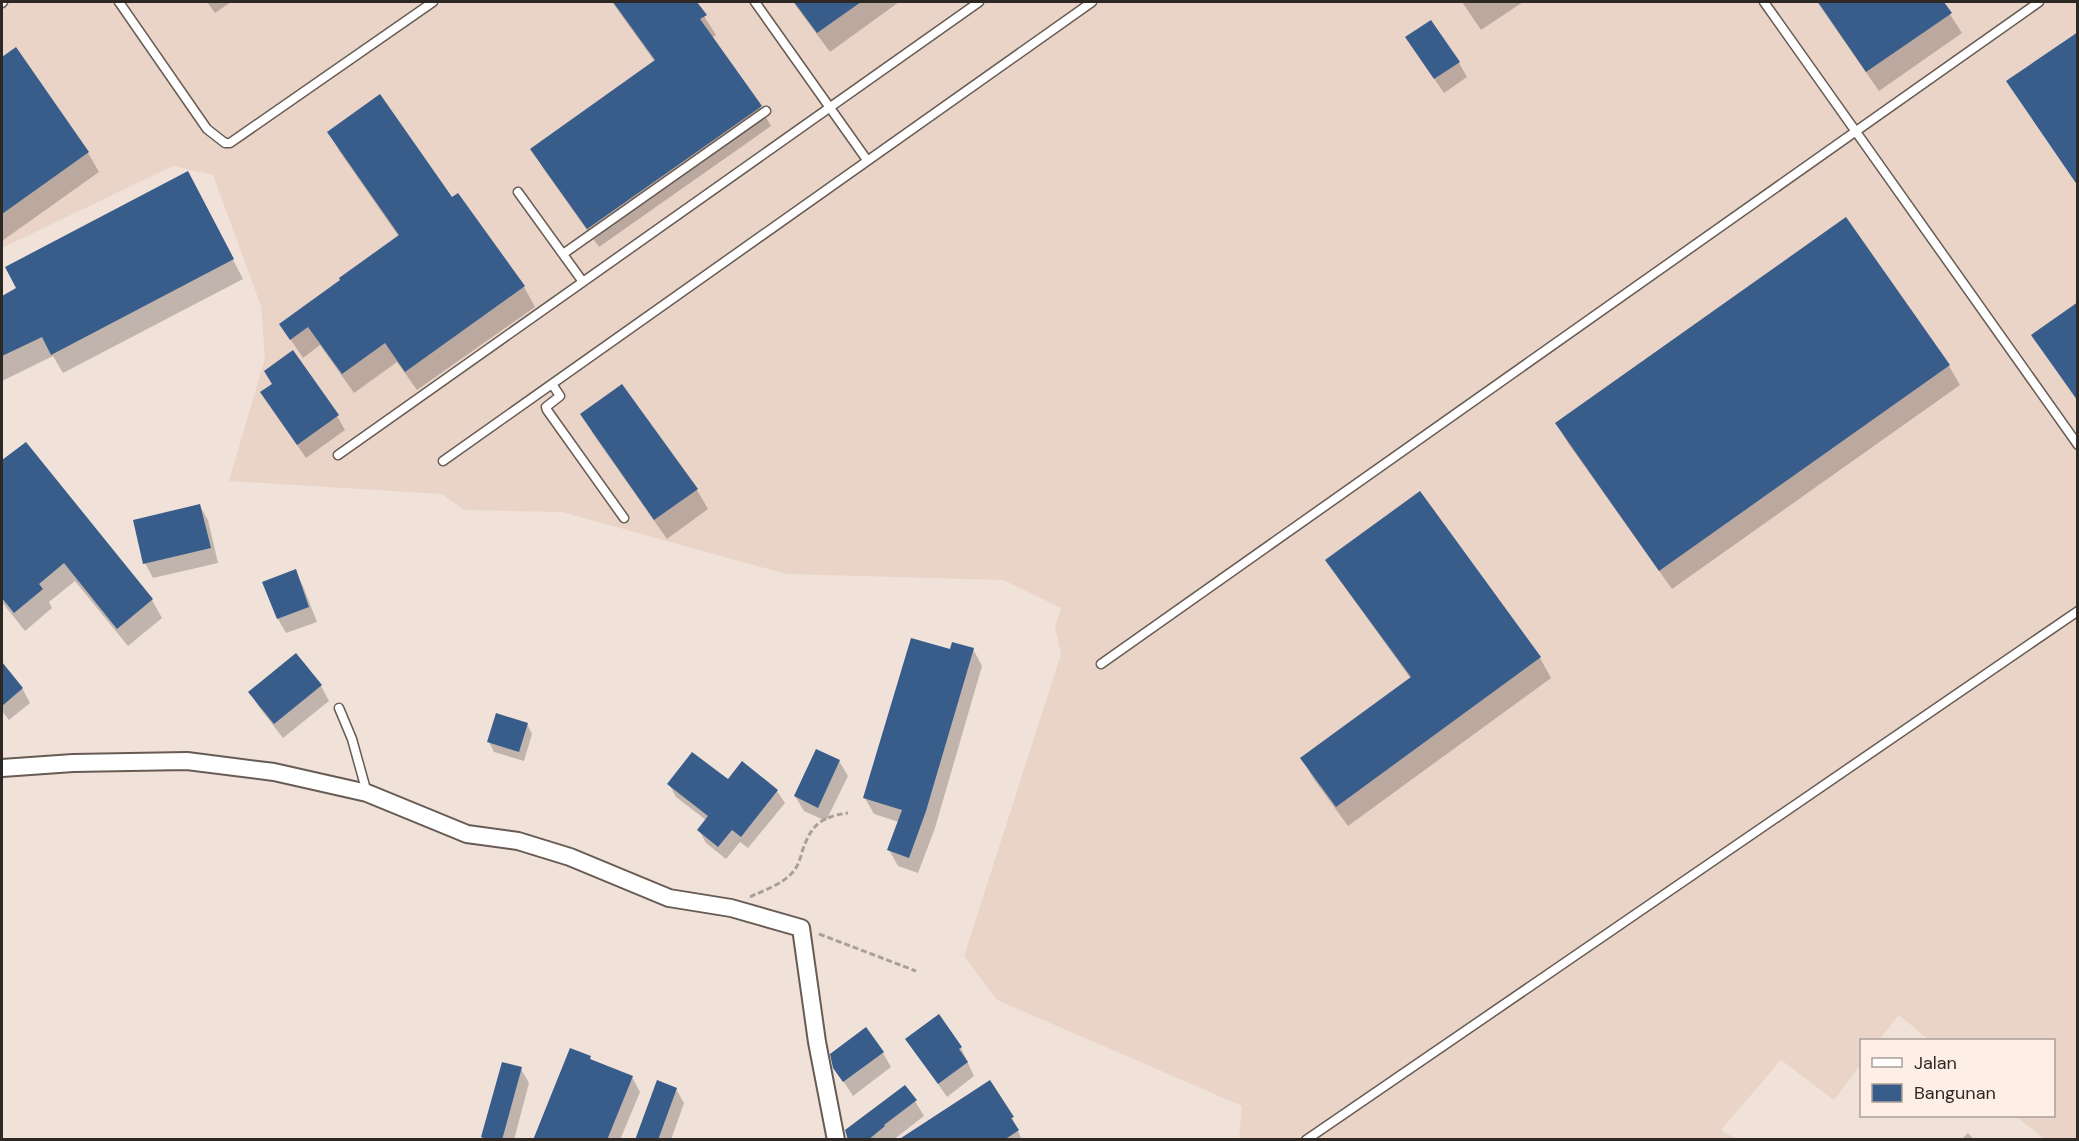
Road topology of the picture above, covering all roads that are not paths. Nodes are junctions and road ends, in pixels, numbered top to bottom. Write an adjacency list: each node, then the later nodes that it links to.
1 (118, 2): 2 (lane)
2 (433, 2)
3 (755, 2): 8 (lane)
4 (979, 2): 8 (lane)
5 (1092, 2): 11 (lane)
6 (1764, 2): 10 (lane)
7 (2039, 2): 10 (lane)
8 (829, 108): 11 (lane); 14 (lane)
9 (766, 111): 13 (lane)
10 (1856, 131): 16 (lane); 21 (lane)
11 (867, 160): 15 (lane)
12 (518, 192): 13 (lane)
13 (563, 254): 14 (lane)
14 (583, 282): 17 (lane)
15 (552, 384): 18 (lane); 19 (lane)
16 (2078, 445)
17 (338, 455)
18 (443, 461)
19 (624, 518)
20 (2078, 611): 26 (lane)
21 (1101, 664)
22 (339, 708): 24 (lane)
23 (2, 768): 24 (street)
24 (367, 793): 25 (street)
25 (836, 1140)
26 (1306, 1140)

